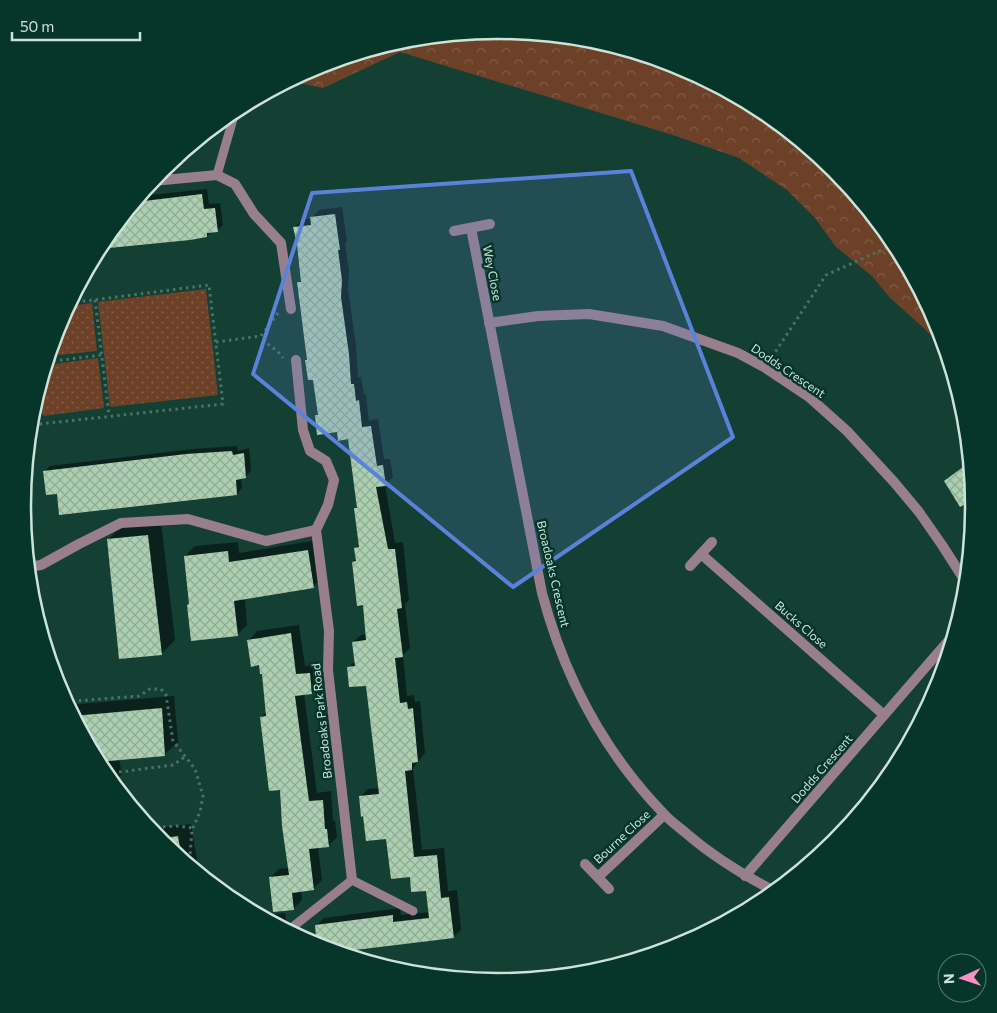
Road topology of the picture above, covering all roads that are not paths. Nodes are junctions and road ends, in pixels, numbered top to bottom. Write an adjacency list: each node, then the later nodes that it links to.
1 (232, 123): 2 (lane)
2 (217, 176): 3 (street); 7 (street)
3 (164, 180)
4 (490, 224): 5 (street)
5 (471, 228): 6 (street); 8 (street, Wey Close)
6 (454, 232)
7 (291, 310)
8 (489, 323): 15 (street, Dodds Crescent); 18 (street, Broadoaks Crescent)
9 (297, 365): 10 (street)
10 (316, 530): 13 (street); 22 (street, Broadoaks Park Road)
11 (712, 542): 12 (street)
12 (701, 554): 14 (street); 17 (street, Bucks Close)
13 (35, 566)
14 (690, 566)
15 (961, 574)
16 (944, 645): 17 (street, Dodds Crescent)
17 (884, 716): 20 (street, Dodds Crescent)
18 (664, 815): 20 (street, Broadoaks Crescent); 21 (street, Bourne Close)
19 (586, 864): 21 (street, Bourne Close)
20 (746, 876): 23 (street, Broadoaks Crescent)
21 (598, 877): 24 (street, Bourne Close)
22 (352, 880): 25 (lane); 26 (lane)
23 (768, 888)
24 (609, 889)
25 (413, 911)
26 (295, 925)

